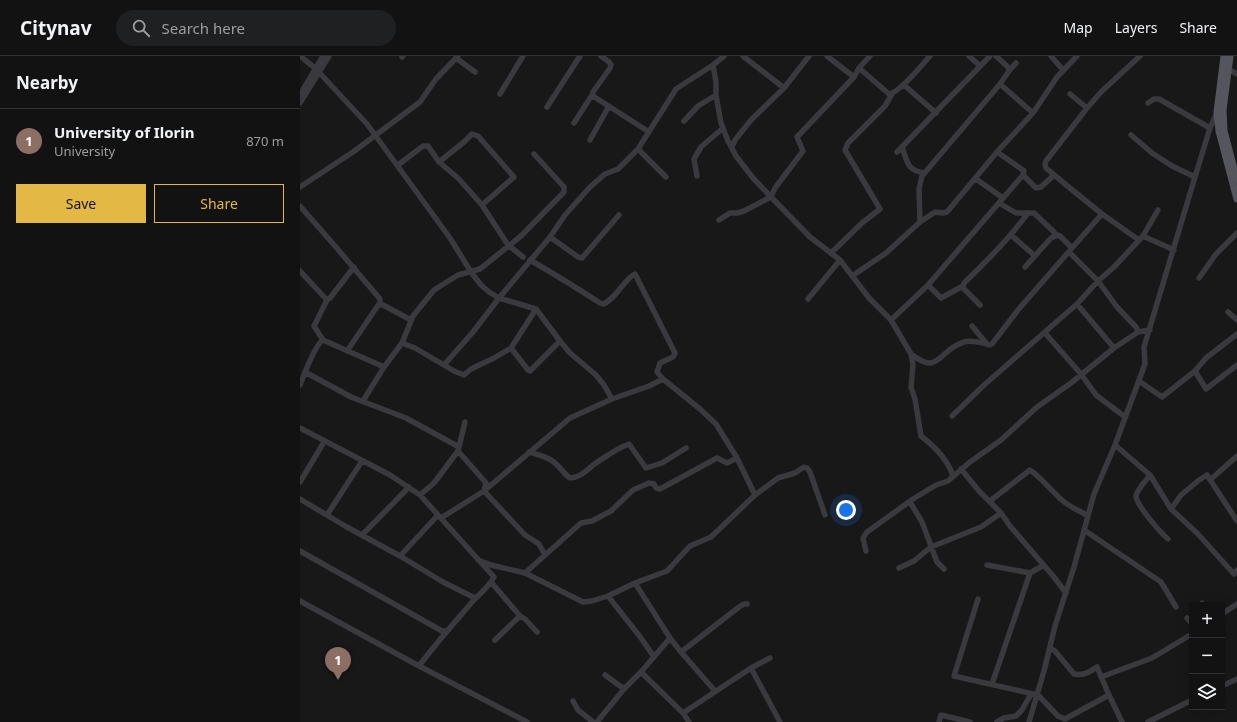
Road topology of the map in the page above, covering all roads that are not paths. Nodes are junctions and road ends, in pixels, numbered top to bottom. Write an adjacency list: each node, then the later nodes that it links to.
1 (300, 56): 28 (street)
2 (323, 56): 28 (street)
3 (329, 56): 28 (street)
4 (523, 56): 36 (street)
5 (580, 56): 45 (street)
6 (601, 56): 40 (street)
7 (724, 56): 23 (street)
8 (743, 56): 35 (street)
9 (809, 56): 35 (street)
10 (827, 56): 32 (street)
11 (870, 56): 25 (street)
12 (930, 56): 34 (street)
13 (969, 56): 24 (street)
14 (990, 56): 24 (street)
15 (996, 56): 29 (street)
16 (1051, 56): 27 (street)
17 (1077, 56): 27 (street)
18 (1140, 56): 46 (street)
19 (1224, 56): 47 (main road)
20 (1230, 56): 26 (main road)
21 (457, 57): 30 (street); 55 (street)
22 (1016, 63): 29 (street)
23 (713, 65): 41 (street); 54 (street)
24 (980, 66): 48 (street)
25 (859, 68): 32 (street); 37 (street)
26 (1228, 69): 31 (street); 47 (main road)
27 (1063, 70): 49 (street)
28 (317, 71): 39 (street); 42 (street); 55 (street)
29 (1009, 71): 33 (street)
30 (475, 72)
31 (1237, 74)
32 (854, 76): 76 (street)
33 (1000, 84): 49 (street); 67 (street)
34 (904, 85): 37 (street); 48 (street)
35 (784, 88): 58 (street)
36 (500, 94)
37 (892, 94): 95 (street)
38 (1070, 94): 46 (street)
39 (300, 95)
40 (592, 95): 44 (street); 51 (street)
41 (716, 95): 50 (street); 52 (street)
42 (300, 103)
43 (1148, 103): 53 (street)
44 (609, 106): 54 (street); 57 (street)
45 (546, 107)
46 (1087, 108): 69 (street)
47 (1220, 111): 53 (street); 65 (main road); 77 (main road)
48 (936, 113): 59 (street)
49 (1033, 113): 62 (street)
50 (684, 121)
51 (574, 123)
52 (723, 128): 58 (street); 70 (street)
53 (1210, 128): 72 (street)
54 (649, 132): 60 (street)
55 (375, 135): 66 (street); 75 (street)
56 (1131, 135): 72 (street)
57 (590, 140)
58 (732, 147): 76 (street)
59 (902, 147): 61 (street); 67 (street)
60 (638, 149): 71 (street); 90 (street)
61 (897, 152)
62 (997, 152): 68 (street); 73 (street)
63 (534, 154): 92 (street)
64 (439, 162): 66 (street); 79 (street); 79 (street)
65 (1235, 162): 74 (main road)
66 (398, 165): 103 (street)
67 (925, 173): 86 (street)
68 (1023, 175): 69 (street); 78 (street)
69 (1054, 175): 83 (street)
70 (697, 176)
71 (666, 177)
72 (1195, 177): 94 (street)
73 (976, 179): 78 (street); 86 (street)
74 (1237, 180)
75 (300, 187)
76 (771, 197): 85 (street); 95 (street)
77 (1237, 199)
78 (1001, 200): 82 (street); 107 (street)
79 (482, 205): 92 (street)
80 (300, 206): 100 (street)
81 (1158, 210): 91 (street)
82 (1028, 213): 88 (street); 89 (street)
83 (1102, 214): 91 (street); 93 (street)
84 (619, 215): 90 (street)
85 (719, 220)
86 (920, 222): 104 (street)
87 (1237, 234): 105 (street)
88 (1011, 235): 96 (street); 108 (street)
89 (1055, 236): 93 (street); 96 (street)
90 (550, 237): 98 (street)
91 (1141, 238): 94 (street); 106 (street)
92 (508, 245): 97 (street); 103 (street)
93 (1070, 250): 106 (street); 128 (street)
94 (1174, 250): 121 (street)
95 (831, 254): 99 (street)
96 (1035, 256): 101 (street)
97 (523, 257)
98 (530, 260): 109 (street); 139 (street)
99 (840, 260): 104 (street); 110 (street)
100 (354, 267): 111 (street); 112 (street)
101 (1025, 267)
102 (300, 271): 111 (street)
103 (470, 272): 109 (street); 117 (street)
104 (852, 276): 118 (street)
105 (1199, 278)
106 (1098, 281): 113 (street); 122 (street)
107 (928, 285): 108 (street); 118 (street)
108 (962, 286): 114 (street)
109 (499, 298): 115 (street); 134 (street)
110 (808, 299)
111 (327, 300): 125 (street)
112 (380, 304): 117 (street); 131 (street)
113 (1077, 304): 123 (street); 130 (street)
114 (980, 305)
115 (536, 309): 126 (street); 129 (street)
116 (1228, 312): 119 (street)
117 (411, 320): 127 (street)
118 (891, 320): 132 (street)
119 (1237, 320)
120 (972, 326): 128 (street)
121 (1150, 330): 122 (street); 140 (street)
122 (1138, 332): 130 (street)
123 (1045, 333): 138 (street); 144 (street)
124 (1237, 334): 136 (street)
125 (323, 340): 131 (street); 137 (street)
126 (560, 341): 129 (street); 142 (street)
127 (402, 343): 134 (street); 135 (street)
128 (986, 344): 132 (street)
129 (511, 348): 134 (street)
130 (1114, 348): 138 (street)
131 (347, 351): 135 (street)
132 (911, 354): 158 (street)
133 (1237, 365): 136 (street)
134 (444, 366)
135 (384, 367): 143 (street)
136 (1195, 371): 140 (street)
137 (305, 372): 141 (street); 143 (street)
138 (1081, 374): 145 (street); 156 (street)
139 (663, 379): 142 (street); 154 (street)
140 (1138, 381): 145 (street)
141 (300, 385)
142 (612, 399): 152 (street)
143 (363, 401): 151 (street)
144 (952, 416)
145 (1125, 417): 149 (street)
146 (465, 422): 151 (street)
147 (300, 428): 148 (street)
148 (324, 442): 155 (street); 160 (street)
149 (1114, 445): 157 (street); 173 (street)
150 (686, 448): 152 (street)
151 (459, 449): 162 (street); 163 (street)
152 (529, 452): 162 (street)
153 (1237, 456): 159 (street)
154 (737, 458): 164 (street); 181 (street)
155 (362, 461): 161 (street); 171 (street)
156 (962, 468): 158 (street); 166 (street)
157 (1150, 475): 168 (street); 177 (street)
158 (953, 476): 167 (street)
159 (1210, 480): 168 (street); 174 (street)
160 (300, 482)
161 (409, 487): 163 (street); 176 (street)
162 (484, 491): 172 (street); 181 (street)
163 (420, 495): 172 (street)
164 (754, 495): 170 (street); 192 (street)
165 (300, 499): 171 (street)
166 (990, 501): 169 (street); 173 (street)
167 (910, 502): 178 (street); 180 (street)
168 (1171, 509): 188 (street)
169 (1001, 513): 178 (street); 185 (street)
170 (825, 514)
171 (327, 515): 176 (street)
172 (439, 516): 182 (street); 183 (street)
173 (1088, 516): 175 (street)
174 (1237, 521)
175 (1084, 530): 193 (street); 200 (street)
176 (362, 535): 182 (street)
177 (1168, 539)
178 (932, 547): 186 (street); 187 (street)
179 (300, 551): 205 (street)
180 (866, 551)
181 (545, 555): 189 (street)
182 (400, 556): 195 (street)
183 (478, 560): 189 (street); 191 (street)
184 (987, 565): 190 (street)
185 (1044, 565): 190 (street); 193 (street)
186 (899, 568)
187 (944, 569)
188 (1237, 570)
189 (525, 573): 194 (street)
190 (1030, 573): 220 (street)
191 (492, 582): 195 (street); 202 (street)
192 (635, 583): 194 (street); 208 (street)
193 (1066, 593): 210 (street)
194 (608, 596): 212 (street)
195 (475, 598): 205 (street)
196 (978, 599): 220 (street)
197 (300, 601): 214 (street)
198 (746, 604): 211 (street)
199 (1237, 604): 201 (street)
200 (1176, 607)
201 (1225, 612)
202 (520, 616): 206 (street); 209 (street)
203 (1187, 618): 204 (street)
204 (1189, 620)
205 (446, 631): 214 (street)
206 (537, 632)
207 (1189, 636): 218 (street)
208 (670, 638): 211 (street); 212 (street)
209 (495, 640)
210 (1050, 648): 218 (street); 225 (street)
211 (681, 652): 223 (street)
212 (654, 657): 216 (street)
213 (770, 658): 215 (street)
214 (419, 666): 233 (street)
215 (751, 668): 223 (street); 237 (street)
216 (641, 672): 222 (street); 229 (street)
217 (605, 675): 222 (street)
218 (1101, 677): 226 (street)
219 (1237, 679): 221 (street)
220 (992, 684): 224 (street)
221 (1225, 685)
222 (624, 689): 235 (street)
223 (715, 690): 229 (street)
224 (1031, 694): 225 (street); 231 (street)
225 (1038, 695): 230 (street); 232 (street)
226 (1108, 695): 232 (street); 242 (street)
227 (573, 701): 234 (street)
228 (1189, 702): 243 (street)
229 (683, 713): 236 (street)
230 (1031, 714): 231 (street); 241 (street)
231 (1015, 718): 240 (street)
232 (1062, 720)
233 (527, 722)
234 (593, 722)
235 (597, 722)
236 (689, 722)
237 (780, 722)
238 (939, 722): 239 (street)
239 (970, 722)
240 (997, 722)
241 (1029, 722)
242 (1122, 722)
243 (1148, 722)

